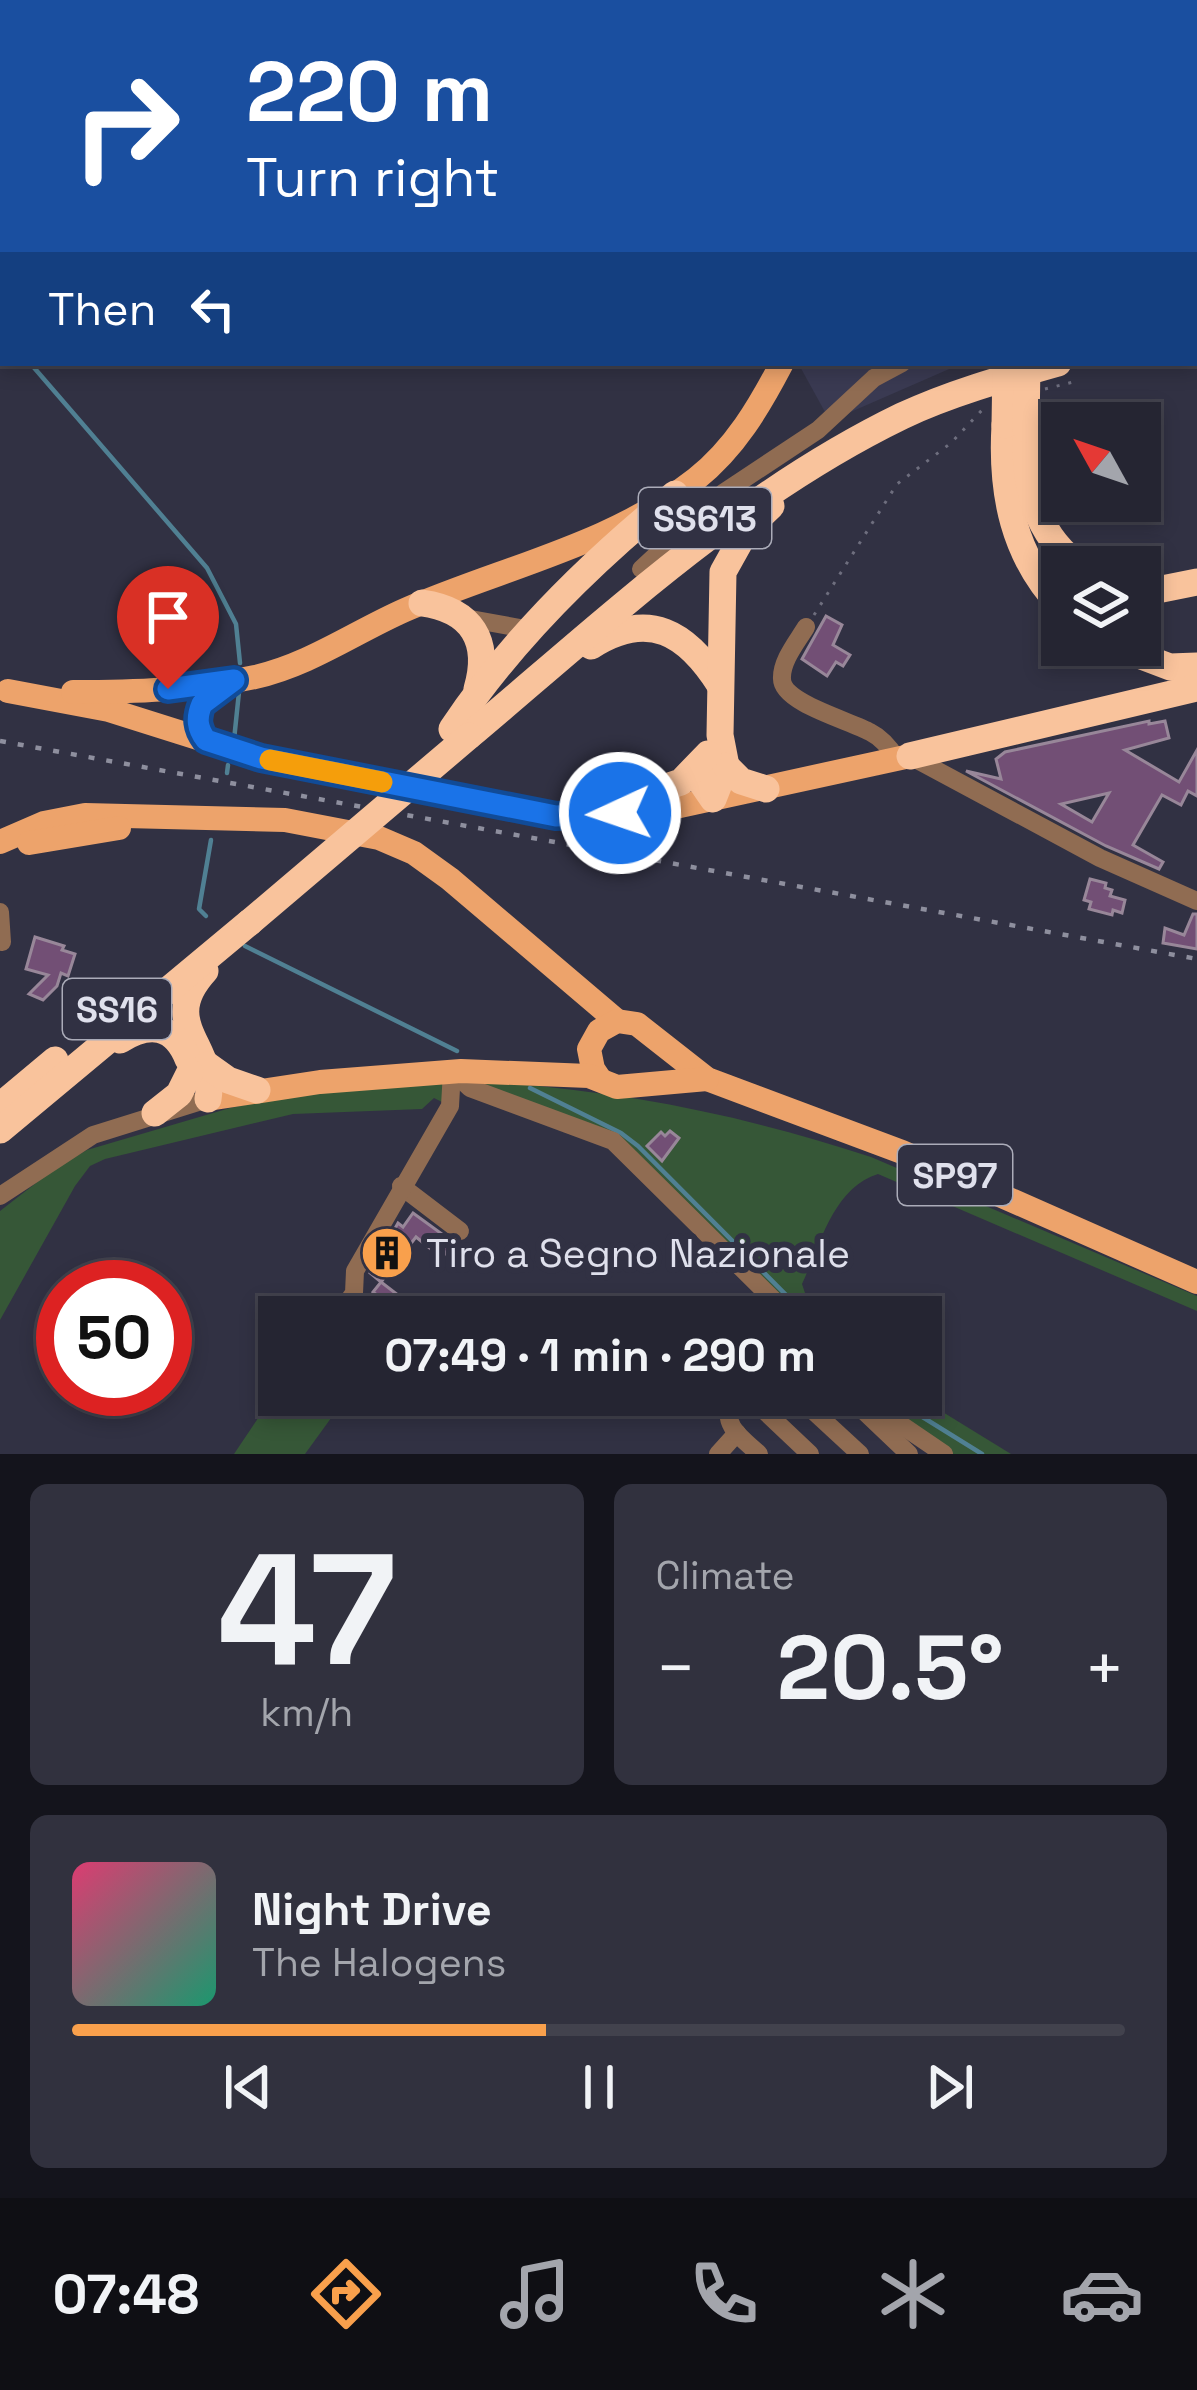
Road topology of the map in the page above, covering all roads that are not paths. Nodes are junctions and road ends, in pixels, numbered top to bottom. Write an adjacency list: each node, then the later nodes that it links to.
1 (780, 366): 9 (main road)
2 (895, 366): 11 (street)
3 (986, 366): 11 (highway, SS613)
4 (1006, 366): 7 (highway, bridge)
5 (1026, 366): 7 (highway, bridge)
6 (1068, 372): 8 (highway, SS613)
7 (1008, 419): 10 (highway); 12 (highway)
8 (828, 456): 22 (highway, SS613); 23 (highway)
9 (675, 494): 15 (main road); 18 (highway)
10 (1058, 546)
11 (641, 569): 29 (highway, SS613)
12 (1041, 579)
13 (1197, 581): 14 (highway)
14 (1161, 589)
15 (422, 604): 16 (highway); 21 (main road)
16 (465, 618): 18 (street); 27 (highway)
17 (806, 627): 31 (street)
18 (531, 630): 27 (highway)
19 (1161, 664): 20 (highway)
20 (1197, 666)
21 (234, 680): 25 (main road); 28 (main road); 30 (main road)
22 (535, 681): 23 (highway); 29 (highway, SS613)
23 (720, 686): 32 (highway)
24 (1197, 688): 31 (highway)
25 (168, 689): 26 (main road); 28 (main road)
26 (4, 691): 28 (main road)
27 (476, 693): 29 (highway)
28 (152, 722): 30 (main road)
29 (460, 732): 41 (highway, SS16)
30 (206, 740): 35 (main road)
31 (903, 758): 33 (main road); 39 (street)
32 (714, 765): 33 (highway); 34 (highway); 35 (highway)
33 (766, 788): 34 (main road)
34 (713, 799): 35 (main road)
35 (582, 815)
36 (235, 818): 37 (main road); 38 (main road); 43 (main road)
37 (0, 842)
38 (0, 853)
39 (1197, 901)
40 (0, 912): 42 (street)
41 (242, 917): 46 (highway, SS16); 47 (highway, SS16); 55 (highway, SS16)
42 (2, 942)
43 (617, 1021): 44 (main road); 45 (main road)
44 (652, 1039): 51 (main road, SP97); 52 (main road)
45 (589, 1049): 49 (main road); 50 (main road)
46 (198, 1068): 47 (highway, SS16); 53 (highway, SS16); 54 (highway, SS16); 56 (highway, SS16)
47 (73, 1070): 57 (highway, SS16)
48 (452, 1071): 49 (main road); 53 (main road); 58 (street); 63 (street)
49 (542, 1074): 50 (main road)
50 (599, 1078): 52 (main road)
51 (707, 1079): 52 (main road, SP97); 61 (main road, SP97)
52 (638, 1083)
53 (257, 1090): 54 (main road)
54 (208, 1099): 56 (street)
55 (0, 1106)
56 (155, 1113): 59 (street)
57 (0, 1130)
58 (401, 1186): 60 (street); 62 (street)
59 (0, 1196)
60 (460, 1231)
61 (1197, 1282)
62 (352, 1296)
63 (770, 1296)
64 (819, 1416): 71 (street)
65 (869, 1416): 72 (street)
66 (891, 1416): 73 (street)
67 (737, 1433): 68 (street); 69 (street); 70 (street)
68 (718, 1454)
69 (759, 1454)
70 (810, 1454)
71 (860, 1454)
72 (909, 1454)
73 (944, 1454)

